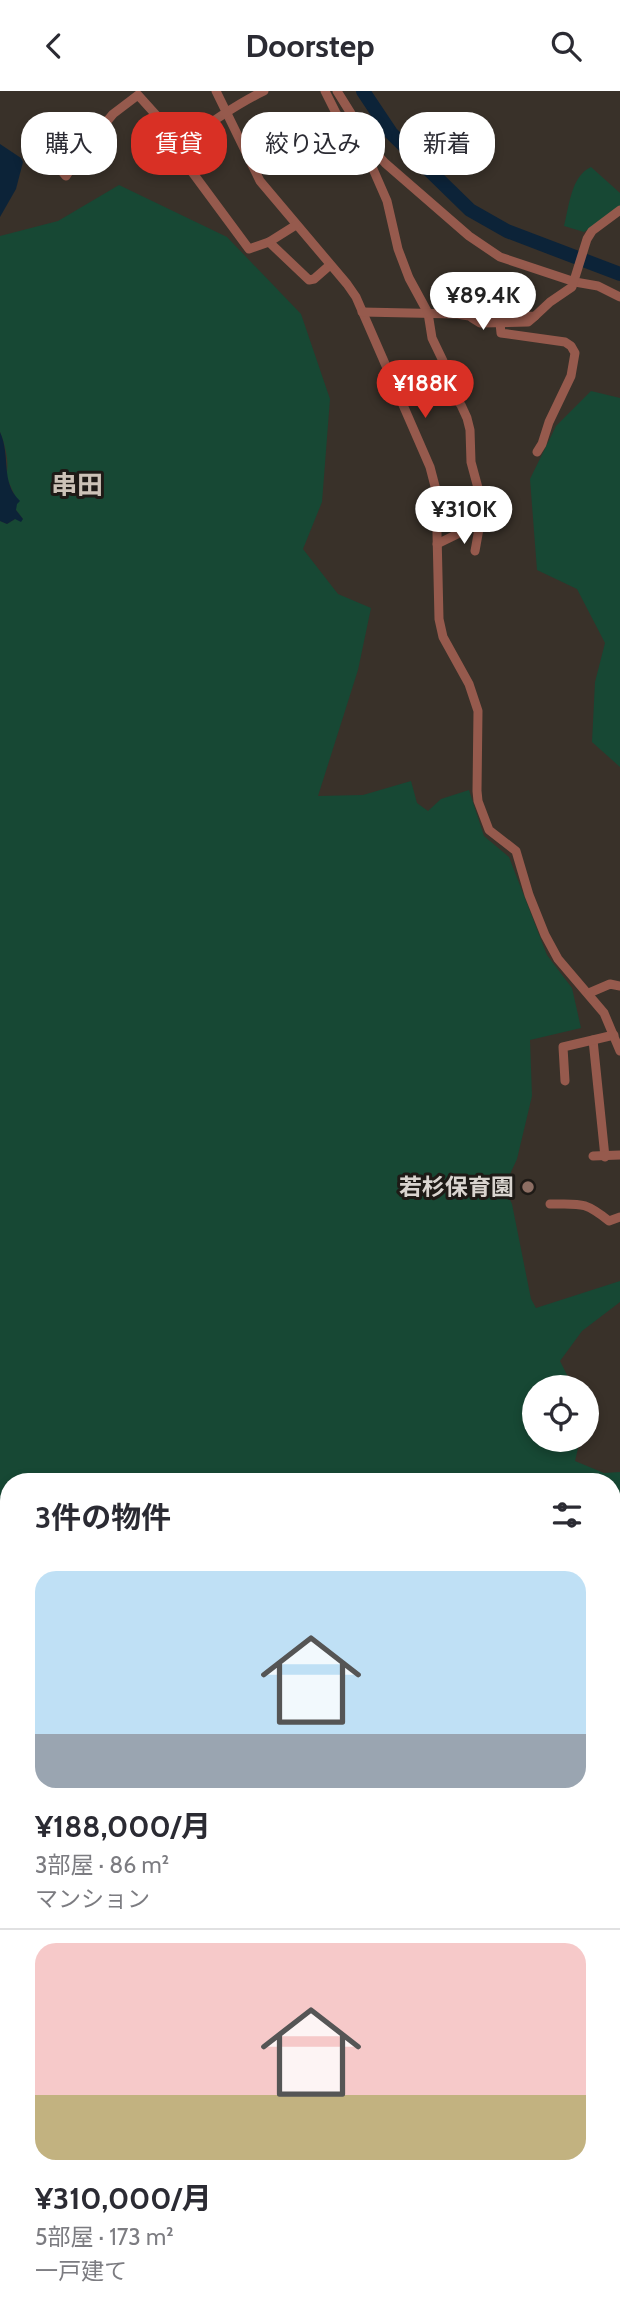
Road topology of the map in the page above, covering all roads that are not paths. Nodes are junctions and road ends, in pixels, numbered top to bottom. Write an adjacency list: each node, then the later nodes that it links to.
1 (216, 91): 8 (street)
2 (264, 91): 8 (street)
3 (326, 91): 17 (street)
4 (337, 91): 14 (street)
5 (139, 93): 6 (street); 7 (street)
6 (115, 112)
7 (155, 112)
8 (228, 113): 11 (street)
9 (194, 175): 12 (street)
10 (620, 210): 14 (street)
11 (296, 225): 12 (street); 13 (street)
12 (269, 242): 13 (street)
13 (330, 265): 16 (street)
14 (575, 280): 15 (street); 18 (street)
15 (620, 297)
16 (362, 312): 17 (street); 23 (street)
17 (428, 313): 19 (street); 22 (street)
18 (535, 316): 19 (street); 20 (street)
19 (472, 318): 20 (street)
20 (500, 323): 21 (street)
21 (537, 452)
22 (480, 523): 23 (street); 24 (street)
23 (437, 544): 26 (street)
24 (475, 551)
25 (620, 986): 26 (street)
26 (589, 993): 27 (street)
27 (614, 1035): 28 (street); 29 (street)
28 (593, 1040): 30 (street); 33 (street)
29 (620, 1051)
30 (565, 1081)
31 (620, 1155): 33 (street)
32 (593, 1156): 33 (street)
33 (605, 1157)
34 (550, 1204): 35 (street)
35 (620, 1217)

